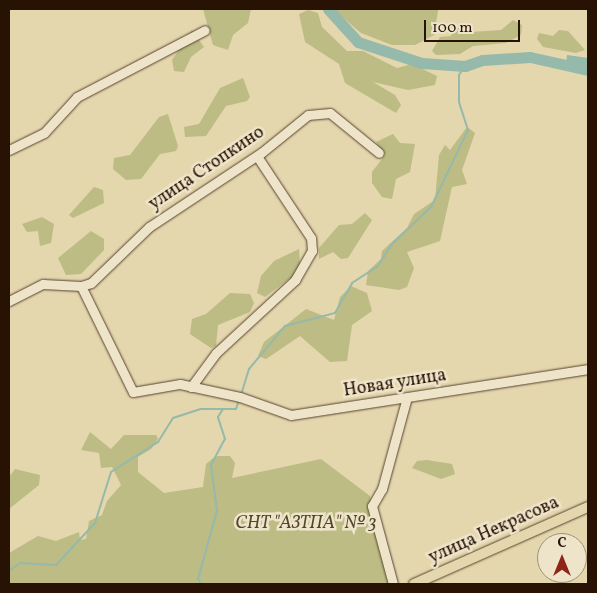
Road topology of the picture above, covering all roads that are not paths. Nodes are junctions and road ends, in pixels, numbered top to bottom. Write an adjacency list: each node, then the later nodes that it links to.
1 (204, 30): 2 (street)
2 (9, 150)
3 (379, 153): 4 (street, улица Стопкино)
4 (257, 156): 5 (street, улица Стопкино); 8 (street)
5 (82, 286): 6 (street); 8 (street, Новая улица)
6 (9, 301)
7 (588, 369): 9 (street, Новая улица)
8 (191, 387): 9 (street, Новая улица)
9 (407, 397): 11 (street)
10 (588, 507): 12 (main road, улица Некрасова)
11 (393, 584)
12 (414, 584)

